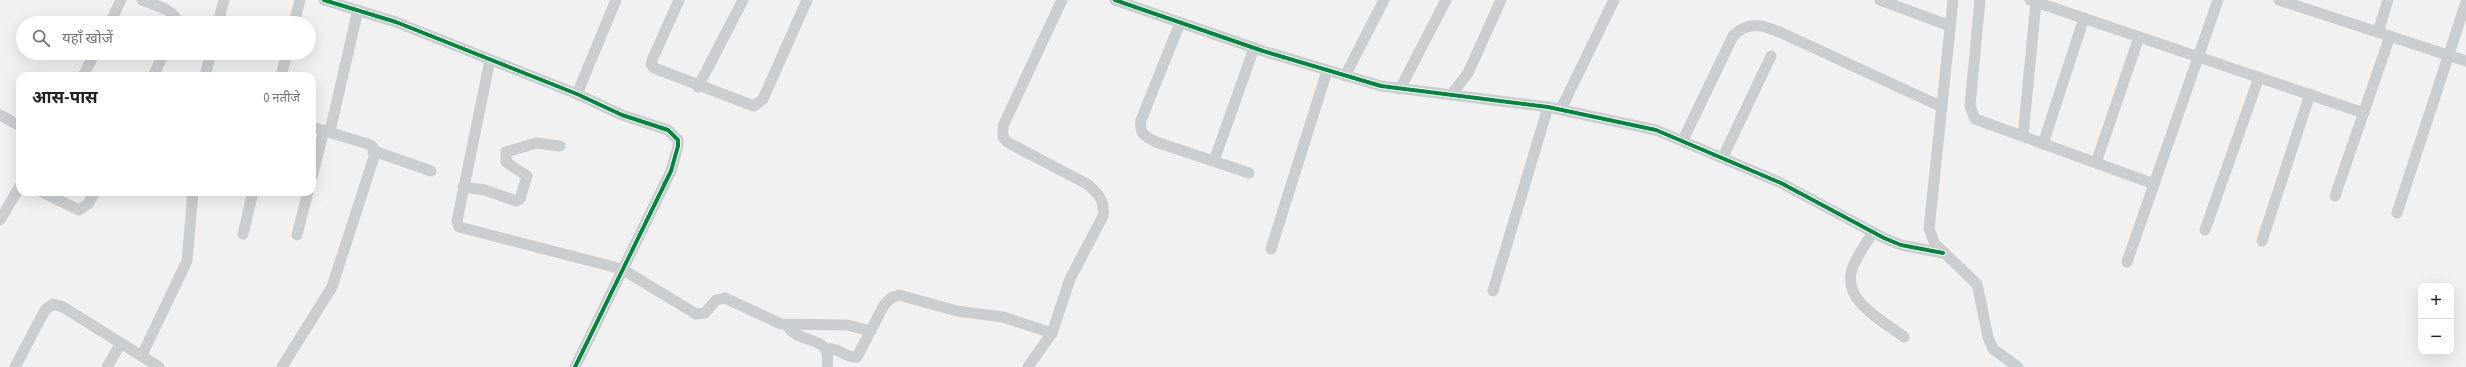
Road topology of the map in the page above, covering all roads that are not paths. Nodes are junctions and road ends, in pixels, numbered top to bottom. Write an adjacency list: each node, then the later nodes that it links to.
1 (121, 0): 25 (street)
2 (142, 0): 26 (street)
3 (224, 0): 27 (street)
4 (300, 0): 28 (street)
5 (324, 0): 24 (street)
6 (616, 0): 54 (street)
7 (679, 0): 52 (street)
8 (743, 0): 52 (street)
9 (807, 0): 52 (street)
10 (1062, 0): 99 (street)
11 (1115, 0): 30 (street)
12 (1384, 0): 50 (street)
13 (1446, 0): 53 (street)
14 (1501, 0): 56 (street)
15 (1614, 0): 59 (street)
16 (1880, 0): 31 (street)
17 (1953, 0): 31 (street)
18 (1980, 0): 65 (street)
19 (2218, 0): 38 (street)
20 (2388, 0): 32 (street)
21 (2033, 1): 29 (street); 65 (street)
22 (2283, 1): 32 (street)
23 (2466, 2): 36 (street)
24 (357, 6): 43 (street); 64 (street)
25 (113, 16)
26 (176, 16)
27 (220, 16)
28 (296, 16)
29 (2084, 18): 34 (street); 67 (street)
30 (1180, 23): 35 (street); 71 (street)
31 (1950, 26): 57 (street)
32 (2378, 32): 33 (street)
33 (2390, 36): 36 (street); 60 (street)
34 (2139, 37): 38 (street); 72 (street)
35 (1254, 48): 45 (street); 71 (street)
36 (2448, 55): 44 (street); 85 (street)
37 (1771, 56): 70 (street)
38 (2198, 57): 51 (street); 76 (street)
39 (91, 60): 46 (street)
40 (161, 60): 47 (street)
41 (209, 60): 48 (street)
42 (285, 60): 49 (street)
43 (490, 60): 54 (street); 77 (street)
44 (2466, 61)
45 (1327, 71): 50 (street); 92 (street)
46 (85, 72)
47 (155, 72)
48 (206, 72)
49 (282, 72)
50 (1346, 76): 53 (street)
51 (2260, 78): 55 (street); 87 (street)
52 (698, 87)
53 (1400, 89): 56 (street)
54 (577, 94): 95 (street)
55 (2310, 94): 60 (street); 91 (street)
56 (1451, 95): 58 (street)
57 (1940, 106): 66 (street); 93 (street)
58 (1548, 107): 59 (street); 96 (street)
59 (1561, 109): 66 (street)
60 (2364, 112): 84 (street)
61 (0, 115): 62 (street)
62 (16, 124)
63 (316, 128): 64 (street)
64 (327, 131): 69 (street); 73 (street)
65 (2023, 136): 67 (street)
66 (1683, 140): 70 (street)
67 (2043, 144): 72 (street)
68 (560, 146): 77 (street)
69 (374, 151): 74 (street); 107 (street)
70 (1723, 157): 88 (street)
71 (1214, 161): 75 (street)
72 (2096, 163): 76 (street)
73 (316, 165)
74 (431, 171)
75 (1249, 173)
76 (2154, 184): 94 (street)
77 (463, 187): 95 (street)
78 (16, 193): 86 (street)
79 (50, 196): 80 (street)
80 (92, 196)
81 (193, 196): 103 (street)
82 (252, 196): 89 (street)
83 (307, 196): 90 (street)
84 (2335, 196)
85 (2397, 213)
86 (0, 220)
87 (2206, 230)
88 (1873, 232): 93 (street); 100 (street)
89 (243, 234)
90 (298, 235)
91 (2262, 240)
92 (1271, 249)
93 (1943, 253): 111 (street)
94 (2127, 262)
95 (622, 269): 97 (street); 108 (street)
96 (1494, 291)
97 (787, 325): 98 (street); 102 (street)
98 (871, 331): 99 (street); 102 (street)
99 (1052, 334): 110 (street)
100 (1904, 337)
101 (121, 343): 103 (street); 104 (street); 105 (street)
102 (827, 349): 109 (street)
103 (142, 355): 106 (street)
104 (15, 367)
105 (107, 367)
106 (159, 367)
107 (282, 367)
108 (575, 367)
109 (827, 367)
110 (1028, 367)
111 (2018, 367)

